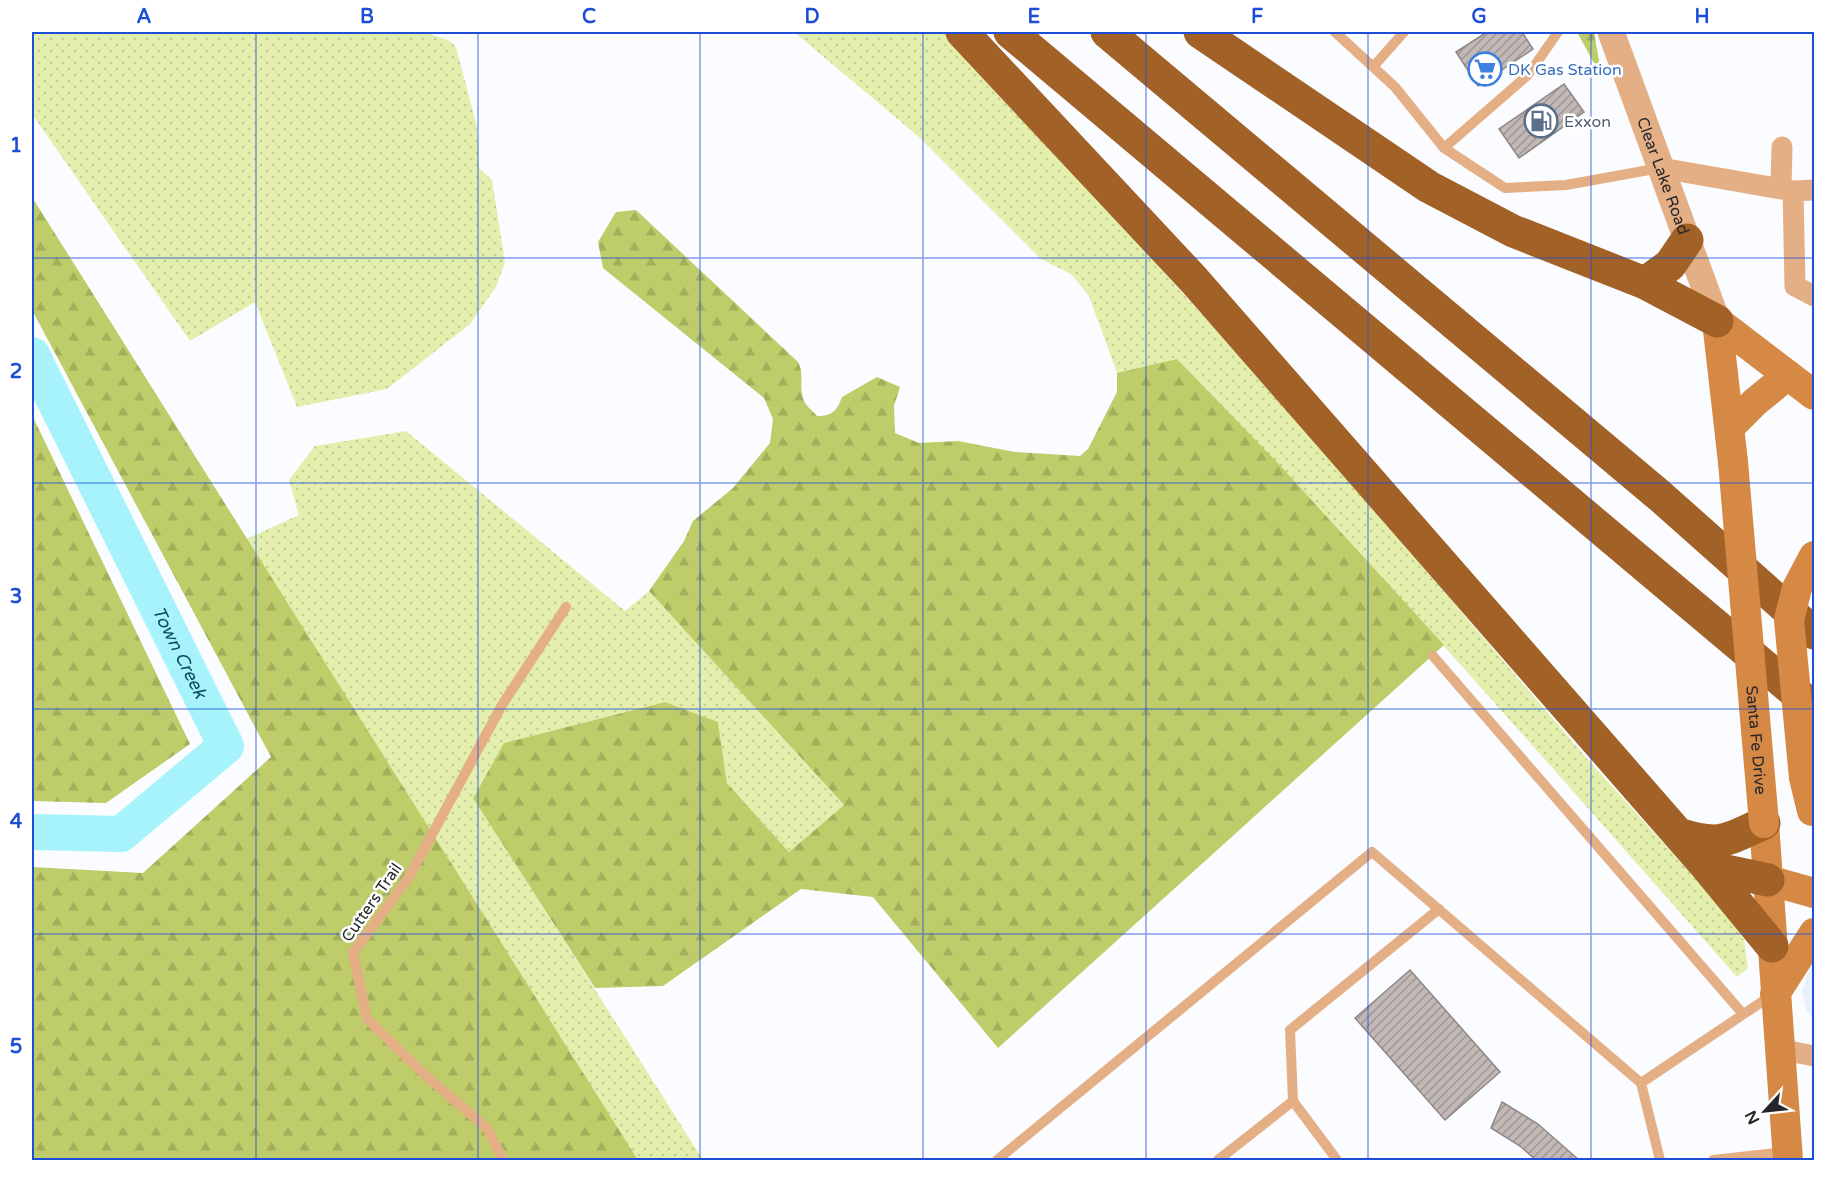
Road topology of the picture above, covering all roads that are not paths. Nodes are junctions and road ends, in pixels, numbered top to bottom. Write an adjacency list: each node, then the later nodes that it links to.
1 (962, 32): 29 (highway)
2 (1010, 32): 26 (highway)
3 (1107, 32): 24 (highway)
4 (1200, 32): 16 (highway)
5 (1335, 32): 9 (lane)
6 (1404, 32): 9 (lane)
7 (1558, 32): 11 (lane)
8 (1611, 32): 12 (street, Clear Lake Road)
9 (1373, 67): 11 (lane)
10 (1782, 147): 13 (street)
11 (1444, 148): 12 (lane)
12 (1661, 168): 13 (street); 15 (street, Clear Lake Road)
13 (1787, 190): 14 (street); 17 (street)
14 (1815, 190)
15 (1687, 240): 16 (highway); 18 (street, Clear Lake Road)
16 (1645, 283): 18 (highway)
17 (1815, 296)
18 (1717, 321): 19 (main road); 21 (main road, Santa Fe Drive)
19 (1788, 375): 20 (main road); 21 (main road)
20 (1815, 395)
21 (1730, 427): 28 (main road, Santa Fe Drive, bridge)
22 (1815, 556): 27 (main road, bridge)
23 (566, 607): 43 (lane, Cutters Trail)
24 (1815, 633)
25 (1432, 656): 37 (lane)
26 (1815, 708)
27 (1813, 813)
28 (1764, 823): 29 (highway); 31 (main road, Santa Fe Drive)
29 (1678, 834): 30 (highway)
30 (1707, 867): 31 (highway); 35 (highway)
31 (1768, 880): 32 (main road); 35 (main road, Santa Fe Drive)
32 (1815, 892)
33 (1439, 909): 40 (lane); 41 (lane); 44 (lane)
34 (1815, 933): 36 (main road)
35 (1772, 946): 36 (main road, Santa Fe Drive)
36 (1775, 993): 37 (lane); 38 (main road, Santa Fe Drive)
37 (1743, 1014): 40 (lane)
38 (1779, 1049): 39 (street); 42 (main road, Santa Fe Drive)
39 (1815, 1056)
40 (1641, 1083): 47 (lane)
41 (1293, 1101): 45 (lane); 46 (lane)
42 (1788, 1156): 48 (lane)
43 (503, 1161)
44 (997, 1161)
45 (1218, 1161)
46 (1337, 1161)
47 (1660, 1161)
48 (1713, 1161)

